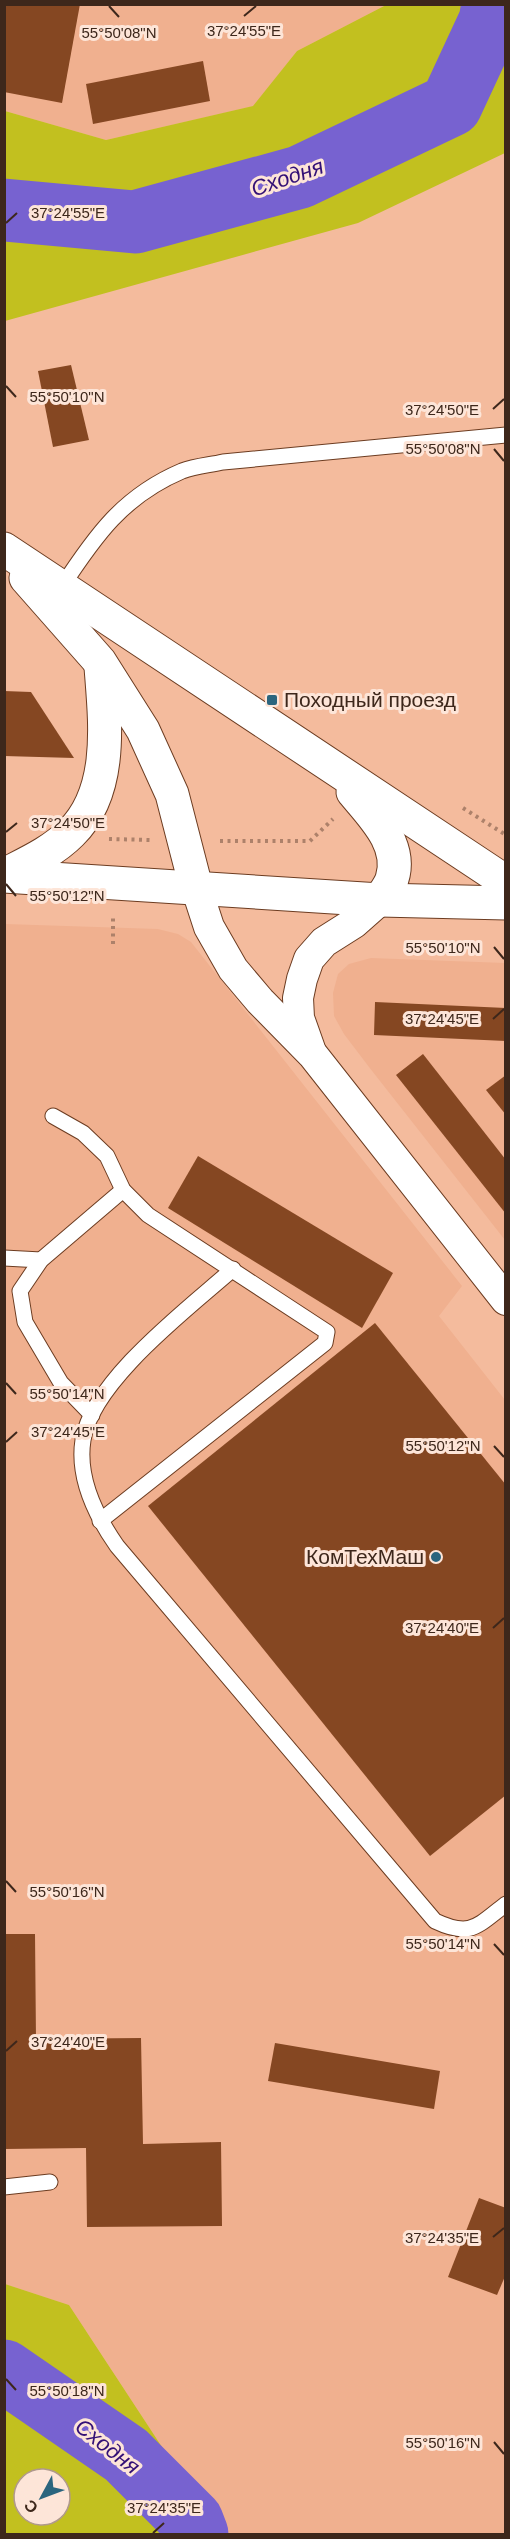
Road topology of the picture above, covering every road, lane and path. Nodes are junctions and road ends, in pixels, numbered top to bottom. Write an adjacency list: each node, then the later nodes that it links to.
1 (506, 435): 4 (lane)
2 (4, 549): 4 (street)
3 (4, 554): 5 (street)
4 (61, 588): 6 (street)
5 (100, 662): 9 (street); 11 (street)
6 (330, 766): 10 (street); 12 (street)
7 (113, 839): 8 (path)
8 (113, 850)
9 (4, 875): 11 (street)
10 (506, 882)
11 (196, 887): 12 (street); 16 (street)
12 (380, 900): 13 (street); 16 (street)
13 (506, 903)
14 (113, 909): 15 (path)
15 (113, 944)
16 (313, 1055): 22 (street)
17 (53, 1116): 18 (lane)
18 (123, 1190): 20 (lane); 21 (lane)
19 (4, 1258): 20 (lane)
20 (41, 1260): 23 (lane)
21 (233, 1269): 23 (lane); 24 (lane)
22 (506, 1300)
23 (92, 1416): 24 (lane)
24 (100, 1521): 25 (lane)
25 (506, 1904)
26 (50, 2182): 27 (lane)
27 (4, 2187)

